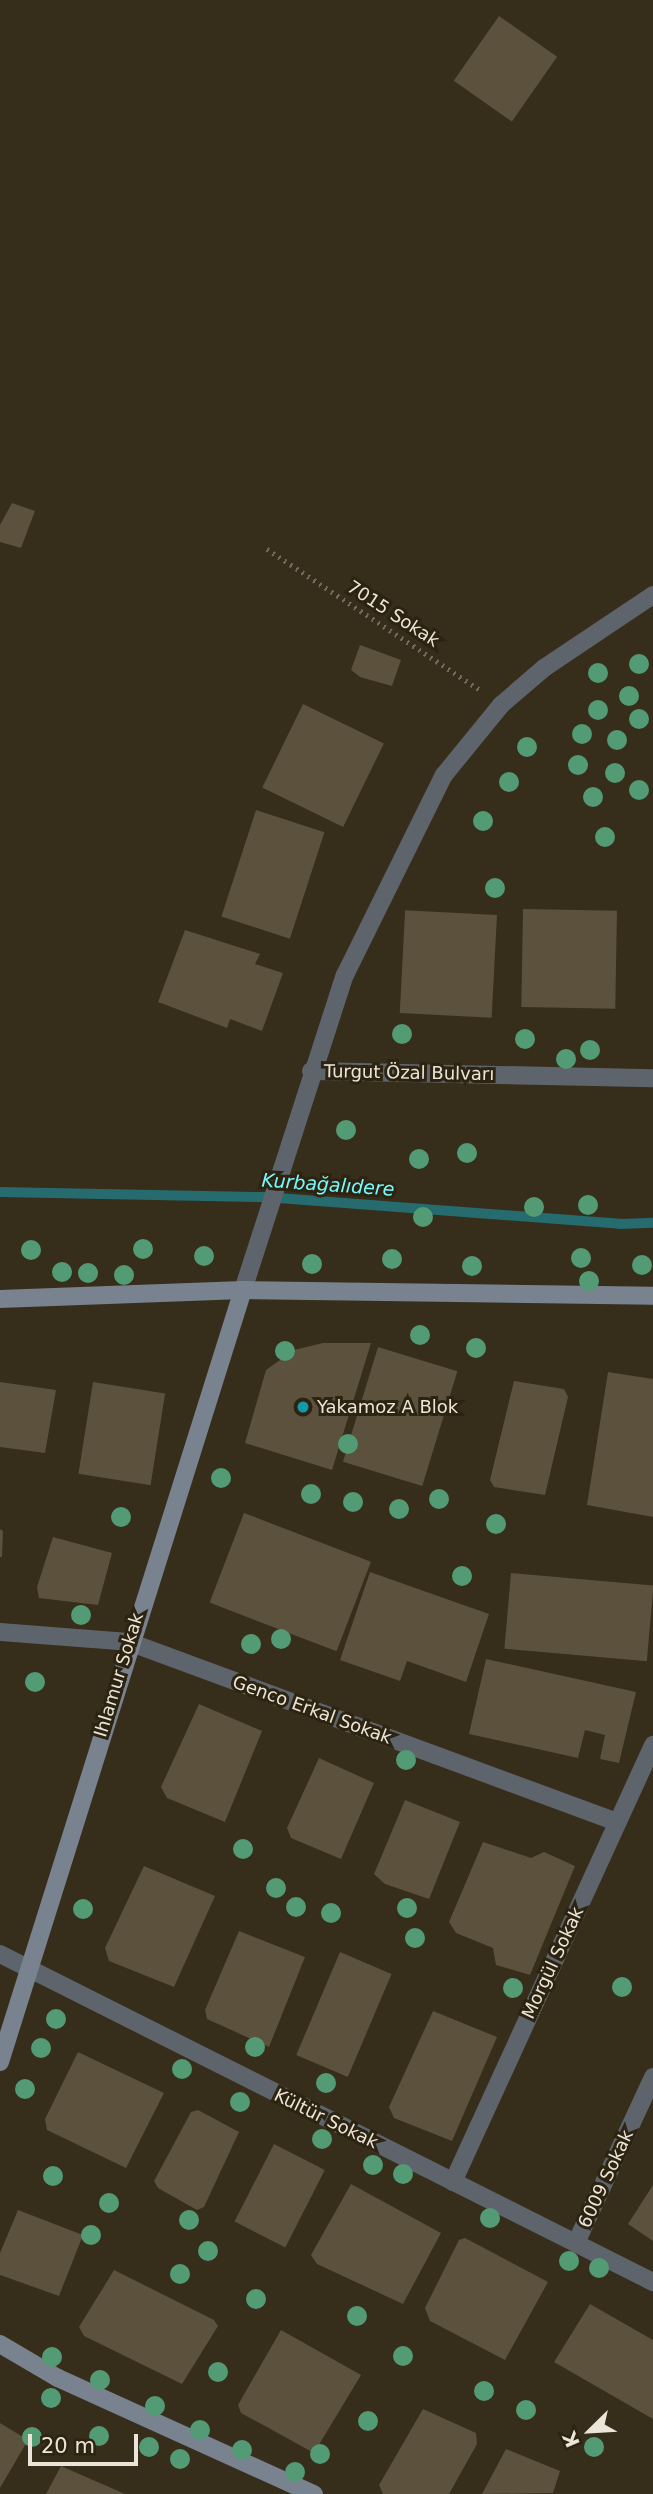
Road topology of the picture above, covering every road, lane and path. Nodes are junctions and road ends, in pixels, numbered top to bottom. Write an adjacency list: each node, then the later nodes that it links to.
1 (267, 549): 3 (path, 7015 Sokak)
2 (653, 595): 3 (street)
3 (501, 705): 4 (street)
4 (311, 1071): 5 (street, Turgut Özal Bulvarı); 6 (street, Turgut Özal Bulvarı)
5 (653, 1078)
6 (243, 1290): 7 (street); 8 (street); 10 (street, Ihlamur Sokak)
7 (653, 1296)
8 (0, 1299)
9 (0, 1632): 10 (street, Genco Erkal Sokak)
10 (129, 1642): 12 (street, Genco Erkal Sokak); 14 (street, Ihlamur Sokak)
11 (653, 1745): 12 (street, Morgül Sokak)
12 (617, 1822): 17 (street, Morgül Sokak)
13 (0, 1954): 14 (street, Kültür Sokak)
14 (29, 1972): 15 (street, Ihlamur Sokak); 17 (street, Kültür Sokak)
15 (0, 2062)
16 (653, 2077): 18 (street, 6009 Sokak)
17 (453, 2182): 18 (street, Kültür Sokak)
18 (576, 2243): 19 (street, Kültür Sokak)
19 (653, 2282)
20 (0, 2344): 21 (street)
21 (314, 2494)

